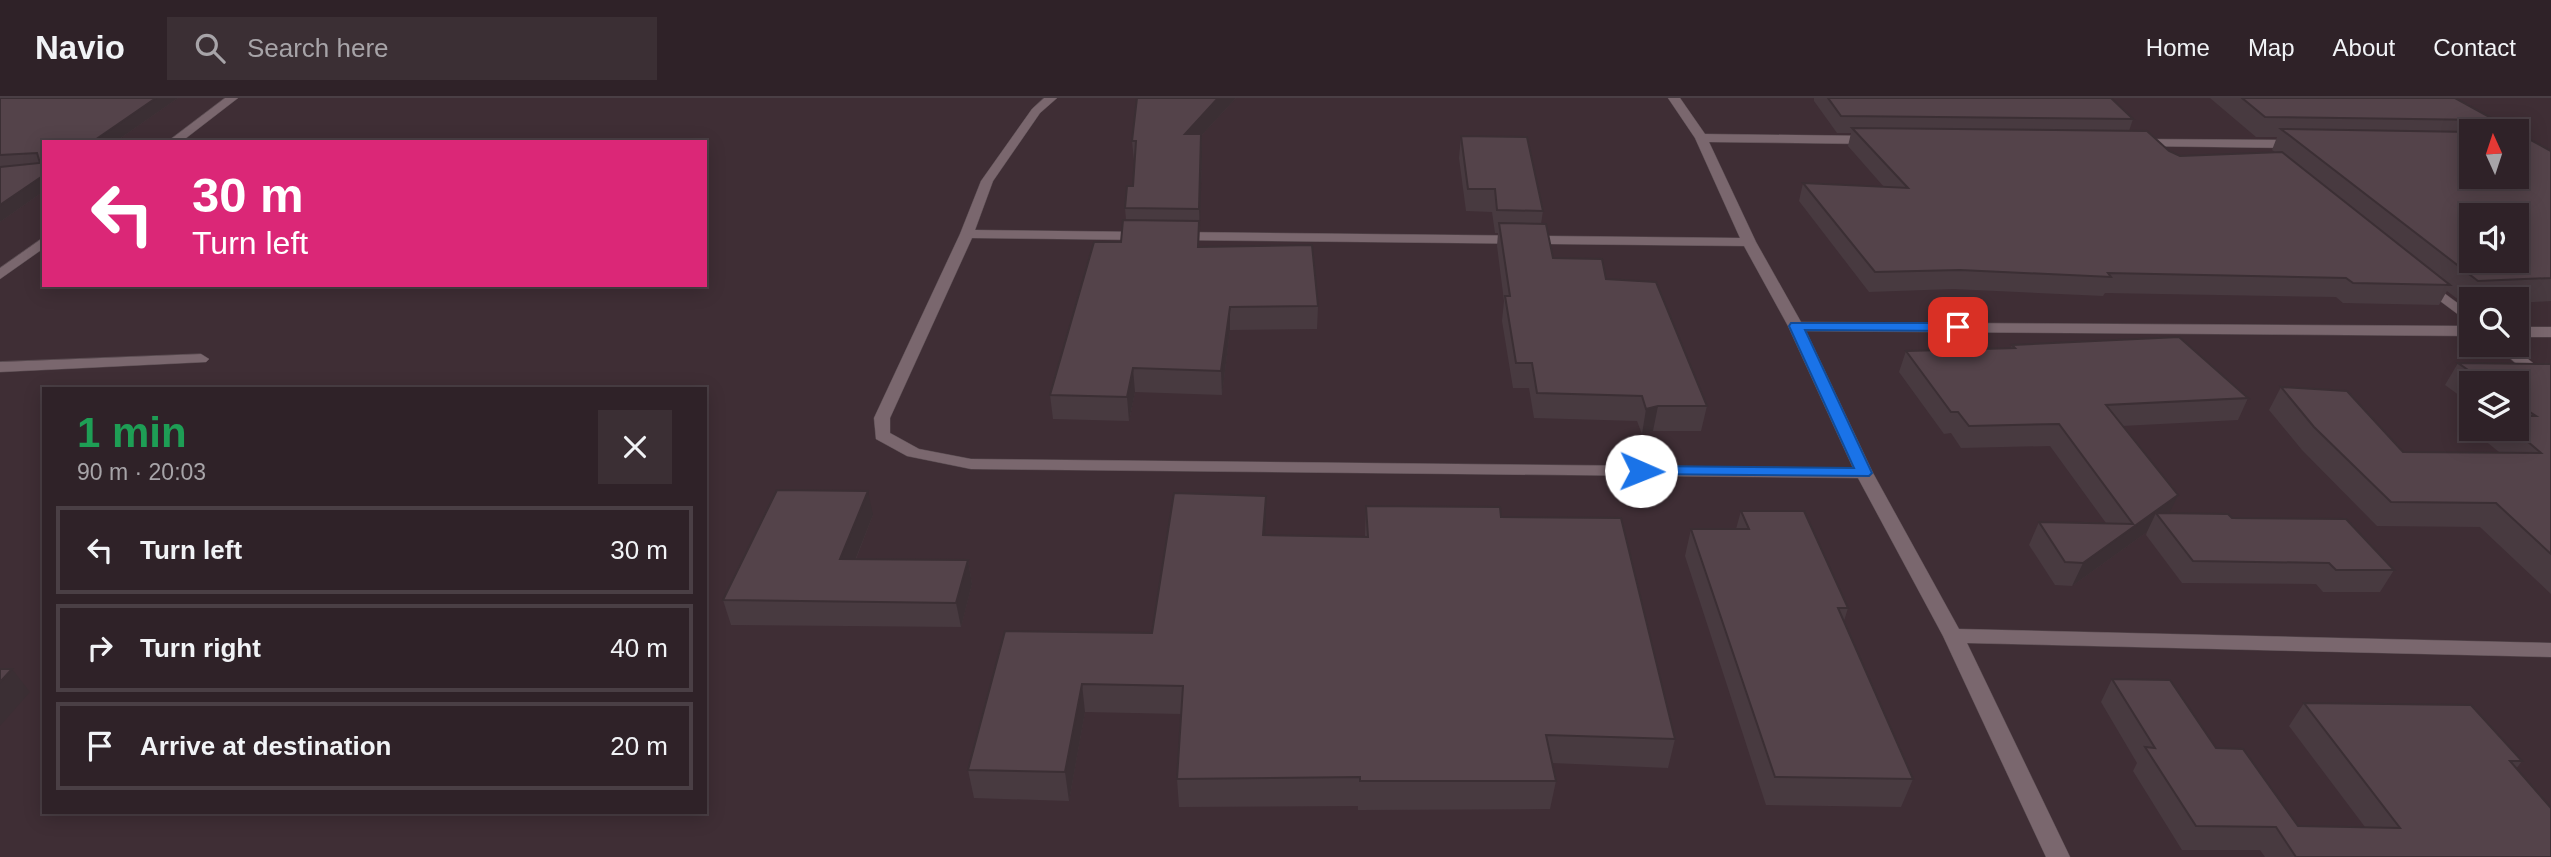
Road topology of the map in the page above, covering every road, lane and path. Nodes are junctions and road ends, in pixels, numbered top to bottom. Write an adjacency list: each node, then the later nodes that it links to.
1 (232, 98): 5 (street)
2 (1051, 98): 11 (street)
3 (1674, 98): 4 (street)
4 (1701, 138): 6 (street); 12 (street)
5 (176, 140)
6 (1893, 140)
7 (2127, 142): 8 (street)
8 (2250, 144): 9 (street); 10 (street)
9 (2305, 144)
10 (2272, 160)
11 (967, 234): 12 (street); 25 (street)
12 (1749, 242): 17 (street)
13 (42, 243): 14 (street)
14 (0, 275)
15 (2418, 278): 16 (street)
16 (2459, 310)
17 (1796, 326): 18 (street); 25 (street)
18 (2459, 331)
19 (2529, 332): 20 (street)
20 (2551, 332)
21 (2516, 357): 24 (street)
22 (201, 359): 23 (street)
23 (0, 367)
24 (2551, 386)
25 (1864, 473): 26 (street)
26 (1953, 636): 27 (street); 28 (street)
27 (2551, 650)
28 (2058, 857)

